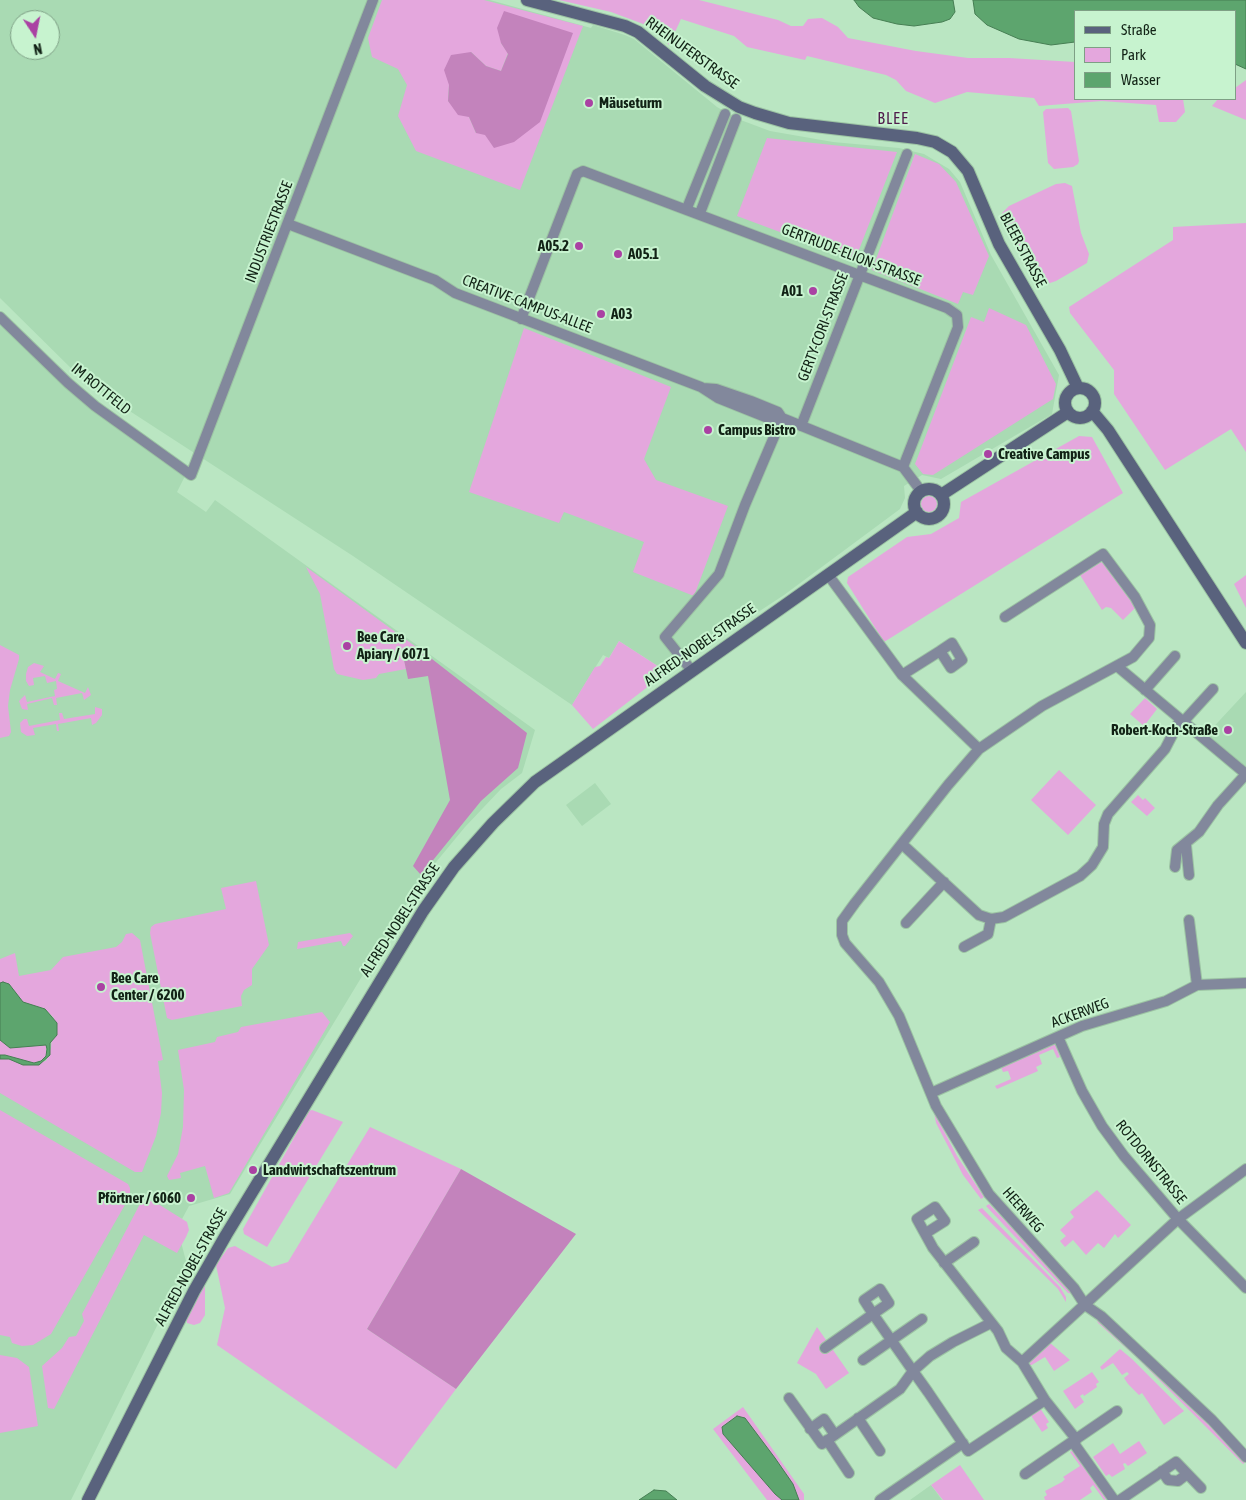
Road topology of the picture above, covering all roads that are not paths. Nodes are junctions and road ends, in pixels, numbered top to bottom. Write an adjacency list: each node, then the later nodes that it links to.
1 (373, 0): 9 (street, INDUSTRIESTRASSE)
2 (527, 0): 5 (street, RHEINUFERSTRASSE)
3 (725, 114): 7 (street)
4 (736, 119): 8 (street)
5 (928, 140): 13 (street, BLEER STRASSE)
6 (907, 154): 10 (street, GERTY-CORI-STRASSE)
7 (687, 208): 8 (street, GERTRUDE-ELION-STRASSE); 12 (street, GERTRUDE-ELION-STRASSE)
8 (700, 213): 10 (street, GERTRUDE-ELION-STRASSE)
9 (288, 224): 12 (street, CREATIVE-CAMPUS-ALLEE); 19 (street, INDUSTRIESTRASSE)
10 (860, 275): 17 (street, GERTY-CORI-STRASSE); 18 (street, GERTRUDE-ELION-STRASSE)
11 (0, 317): 19 (street, IM ROTTFELD)
12 (521, 319): 16 (street, CREATIVE-CAMPUS-ALLEE)
13 (1078, 388): 14 (street); 15 (street)
14 (1092, 411): 15 (street); 25 (street)
15 (1068, 412): 21 (street)
16 (782, 418): 17 (street, CREATIVE-CAMPUS-ALLEE); 29 (street)
17 (801, 426): 18 (street, CREATIVE-CAMPUS-ALLEE)
18 (903, 467): 20 (street)
19 (191, 475)
20 (921, 491): 21 (street); 22 (street)
21 (941, 495): 22 (street)
22 (916, 512): 23 (street, ALFRED-NOBEL-STRASSE)
23 (829, 576): 29 (street, ALFRED-NOBEL-STRASSE); 30 (street)
24 (1005, 617): 28 (street)
25 (1246, 643)
26 (940, 650): 30 (street)
27 (1175, 656): 32 (street)
28 (1118, 667): 32 (street); 34 (street)
29 (692, 671): 78 (street, ALFRED-NOBEL-STRASSE)
30 (902, 675): 34 (street)
31 (1213, 689): 33 (street)
32 (1145, 690): 33 (street)
33 (1182, 721): 35 (street); 41 (street)
34 (979, 750): 36 (street)
35 (1246, 774): 37 (street)
36 (902, 844): 40 (street); 48 (street, HEERWEG)
37 (1186, 845): 38 (street); 39 (street)
38 (1174, 867)
39 (1189, 875)
40 (944, 882): 41 (street); 43 (street)
41 (991, 919): 44 (street)
42 (1189, 920): 46 (street)
43 (906, 922)
44 (964, 948)
45 (1246, 983): 46 (street, ACKERWEG)
46 (1198, 985): 47 (street, ACKERWEG)
47 (1058, 1037): 48 (street, ACKERWEG); 50 (street, ROTDORNSTRASSE)
48 (931, 1093): 55 (street, HEERWEG)
49 (1246, 1169): 50 (street)
50 (1178, 1219): 54 (street, ROTDORNSTRASSE); 55 (street)
51 (926, 1233): 53 (street)
52 (974, 1242): 53 (street)
53 (944, 1263): 57 (street)
54 (1246, 1288)
55 (1085, 1305): 61 (street); 72 (street, HEERWEG)
56 (922, 1319): 58 (street)
57 (994, 1327): 61 (street); 62 (street)
58 (892, 1340): 59 (street); 60 (street); 62 (street)
59 (825, 1348)
60 (863, 1360)
61 (1022, 1362): 64 (street)
62 (913, 1371): 66 (street); 70 (street)
63 (789, 1398): 67 (street)
64 (1045, 1400): 69 (street); 70 (street)
65 (1117, 1411): 69 (street)
66 (858, 1418): 68 (street); 71 (street)
67 (810, 1429): 68 (street); 68 (street)
68 (831, 1437): 74 (street)
69 (1076, 1439): 75 (street); 80 (street)
70 (965, 1447): 79 (street)
71 (880, 1451)
72 (1246, 1457)
73 (1162, 1471): 76 (street); 76 (street); 81 (street)
74 (849, 1473)
75 (1025, 1474)
76 (1187, 1474): 77 (street)
77 (1201, 1488)
78 (88, 1500)
79 (880, 1500)
80 (1114, 1500)
81 (1120, 1500)

